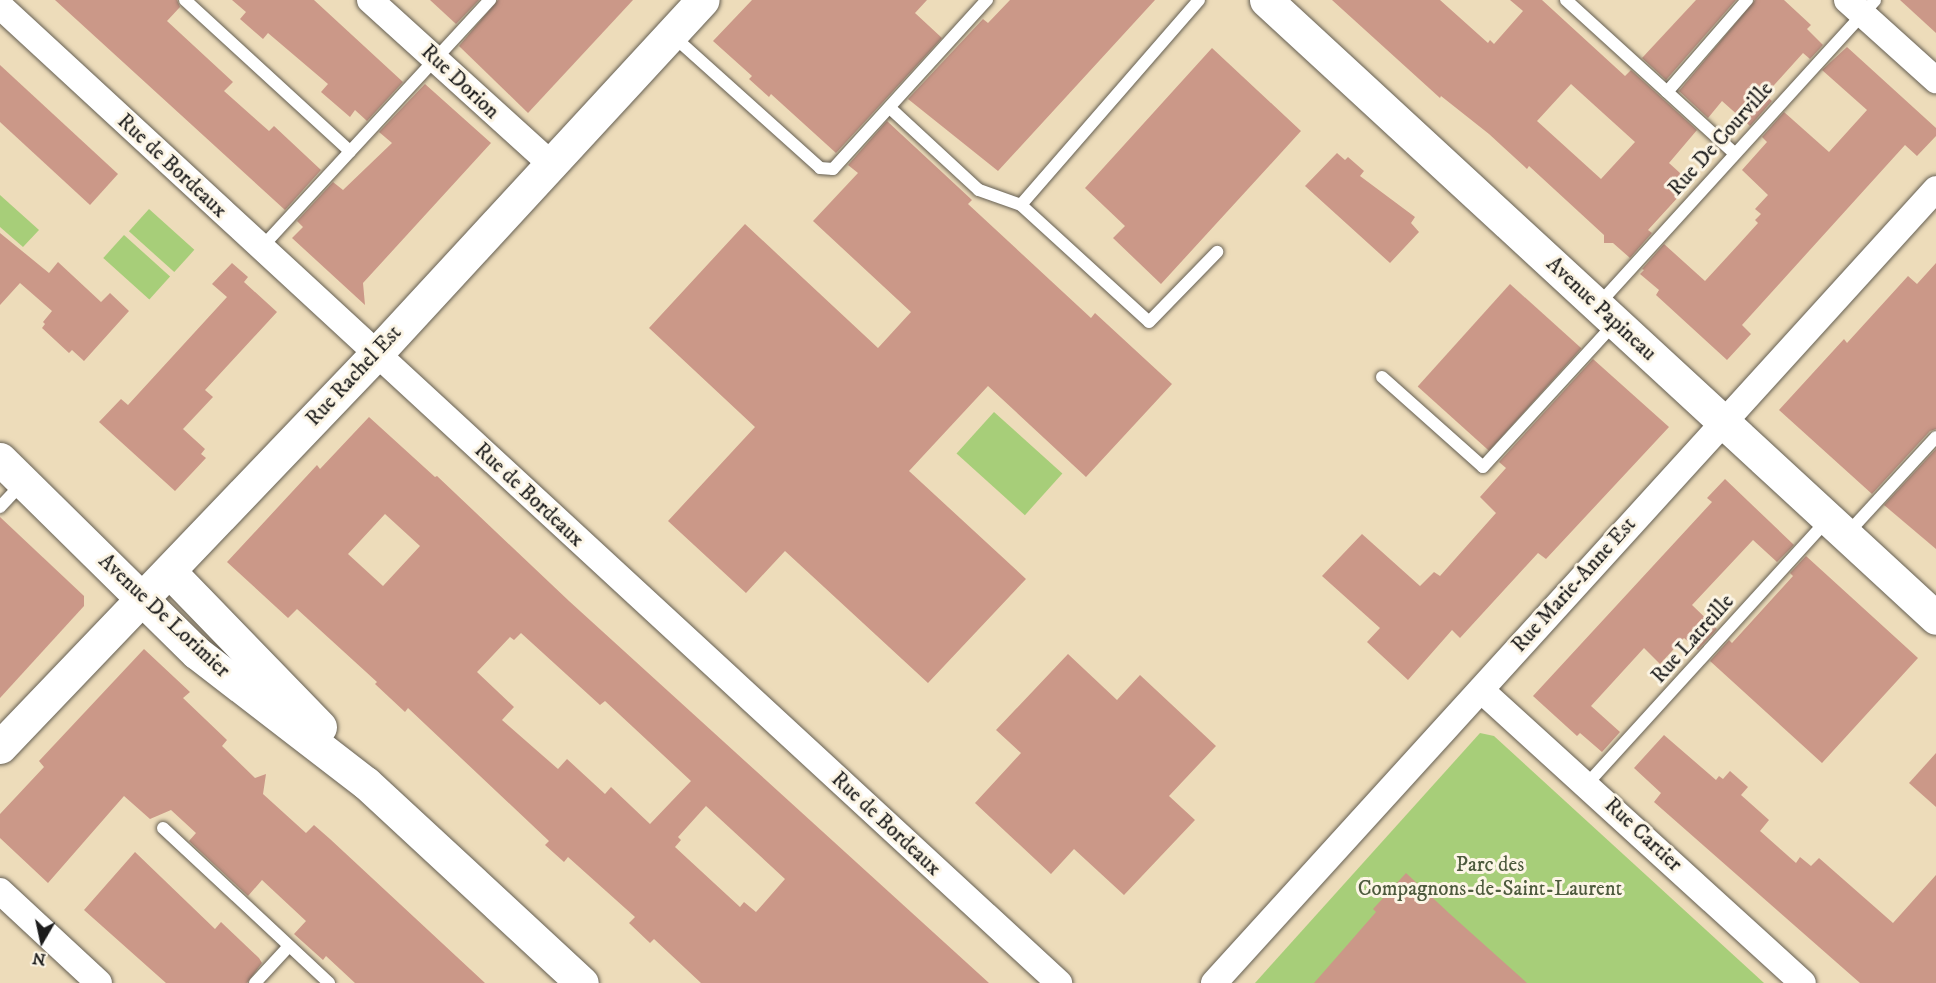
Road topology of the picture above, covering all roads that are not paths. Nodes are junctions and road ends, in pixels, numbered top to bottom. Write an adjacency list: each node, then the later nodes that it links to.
1 (185, 0): 17 (lane)
2 (370, 0): 13 (street, Rue Dorion)
3 (490, 0): 13 (lane)
4 (703, 0): 12 (main road, Rue Rachel Est)
5 (987, 0): 16 (lane)
6 (1200, 0): 21 (lane)
7 (1266, 0): 24 (main road, Avenue Papineau)
8 (1566, 0): 15 (lane)
9 (1747, 0): 15 (lane)
10 (1861, 4): 14 (street); 18 (lane, Rue De Courville)
11 (0, 6): 22 (street, Rue de Bordeaux)
12 (671, 35): 16 (lane); 19 (main road, Rue Rachel Est)
13 (435, 59): 17 (lane); 19 (street, Rue Dorion)
14 (1936, 80)
15 (1667, 92): 18 (lane)
16 (890, 108): 21 (lane)
17 (350, 151): 22 (lane)
18 (1734, 153): 24 (lane, Rue De Courville)
19 (551, 164): 25 (main road, Rue Rachel Est)
20 (1936, 189): 27 (street, Rue Marie-Anne Est)
21 (1021, 206): 23 (lane)
22 (260, 248): 25 (street, Rue de Bordeaux)
23 (1217, 252)
24 (1606, 314): 26 (lane, Rue De Courville); 27 (main road, Avenue Papineau)
25 (375, 355): 33 (main road, Rue Rachel Est); 47 (street, Rue de Bordeaux)
26 (1382, 377)
27 (1724, 422): 32 (main road, Avenue Papineau); 36 (street, Rue Marie-Anne Est)
28 (1936, 437): 32 (lane, Rue Latreille)
29 (0, 459): 30 (main road, Avenue De Lorimier)
30 (24, 481): 31 (lane); 34 (main road, Avenue De Lorimier)
31 (0, 507)
32 (1836, 527): 35 (main road, Avenue Papineau); 39 (lane, Rue Latreille)
33 (169, 571): 34 (main road, Rue Rachel Est); 38 (main road, Avenue De Lorimier)
34 (142, 599): 37 (main road, Rue Rachel Est); 38 (main road, Avenue De Lorimier)
35 (1936, 618)
36 (1480, 690): 39 (street, Rue Cartier); 48 (street, Rue Marie-Anne Est)
37 (0, 747)
38 (366, 783): 46 (main road, Avenue De Lorimier)
39 (1587, 784): 49 (street, Rue Cartier)
40 (163, 828): 42 (lane)
41 (0, 891): 43 (street)
42 (289, 946): 44 (lane); 45 (lane)
43 (99, 983)
44 (255, 983)
45 (329, 983)
46 (582, 983)
47 (1059, 983)
48 (1214, 983)
49 (1803, 983)

